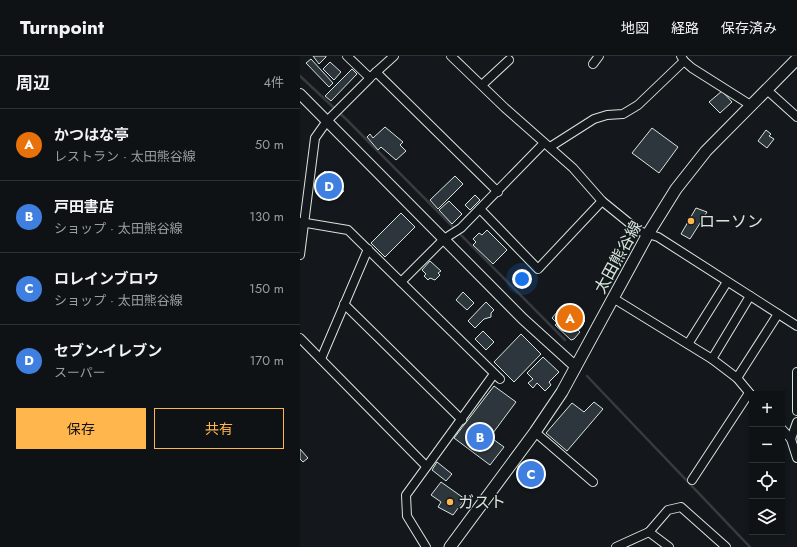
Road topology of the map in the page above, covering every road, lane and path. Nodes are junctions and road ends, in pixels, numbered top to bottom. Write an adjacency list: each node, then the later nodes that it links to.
1 (347, 56): 10 (street)
2 (394, 56): 9 (street)
3 (451, 56): 11 (street)
4 (599, 56): 8 (street)
5 (682, 58): 14 (street); 17 (street)
6 (797, 59): 12 (main road, 太田熊谷線)
7 (509, 60): 11 (street)
8 (593, 64)
9 (376, 72): 10 (street); 18 (street)
10 (370, 78): 16 (street)
11 (482, 85): 17 (street)
12 (767, 90): 14 (main road, 太田熊谷線); 15 (street)
13 (300, 94): 16 (street)
14 (752, 106): 22 (main road, 太田熊谷線)
15 (797, 117)
16 (330, 118): 21 (street); 23 (street)
17 (547, 145): 18 (street); 19 (street)
18 (498, 192): 20 (street)
19 (602, 201): 20 (street); 22 (street)
20 (480, 209): 23 (street)
21 (302, 222): 24 (street); 25 (street)
22 (648, 234): 27 (street); 29 (main road, 太田熊谷線)
23 (444, 239): 26 (street); 37 (street)
24 (368, 249): 26 (street); 30 (street)
25 (300, 255)
26 (401, 282): 43 (street)
27 (727, 282): 28 (street); 34 (street)
28 (750, 296): 31 (street); 36 (street)
29 (613, 298): 34 (street); 37 (main road, 太田熊谷線)
30 (344, 304): 35 (street); 43 (street)
31 (778, 314): 32 (street); 39 (street)
32 (797, 326)
33 (300, 338): 35 (street)
34 (688, 344): 36 (street)
35 (321, 359): 49 (street)
36 (712, 360): 39 (street)
37 (576, 367): 45 (main road, 太田熊谷線)
38 (797, 372): 42 (street)
39 (737, 378): 40 (street)
40 (749, 392)
41 (749, 397): 50 (street)
42 (797, 411)
43 (462, 420): 49 (street)
44 (797, 422): 47 (street)
45 (535, 432): 51 (street); 54 (main road, 太田熊谷線)
46 (785, 432): 47 (street)
47 (791, 439): 48 (street)
48 (797, 458)
49 (426, 466): 53 (street)
50 (692, 480)
51 (593, 482)
52 (649, 532): 55 (street); 56 (street); 57 (street)
53 (426, 547)
54 (450, 547)
55 (616, 547)
56 (668, 547)
57 (726, 547)

